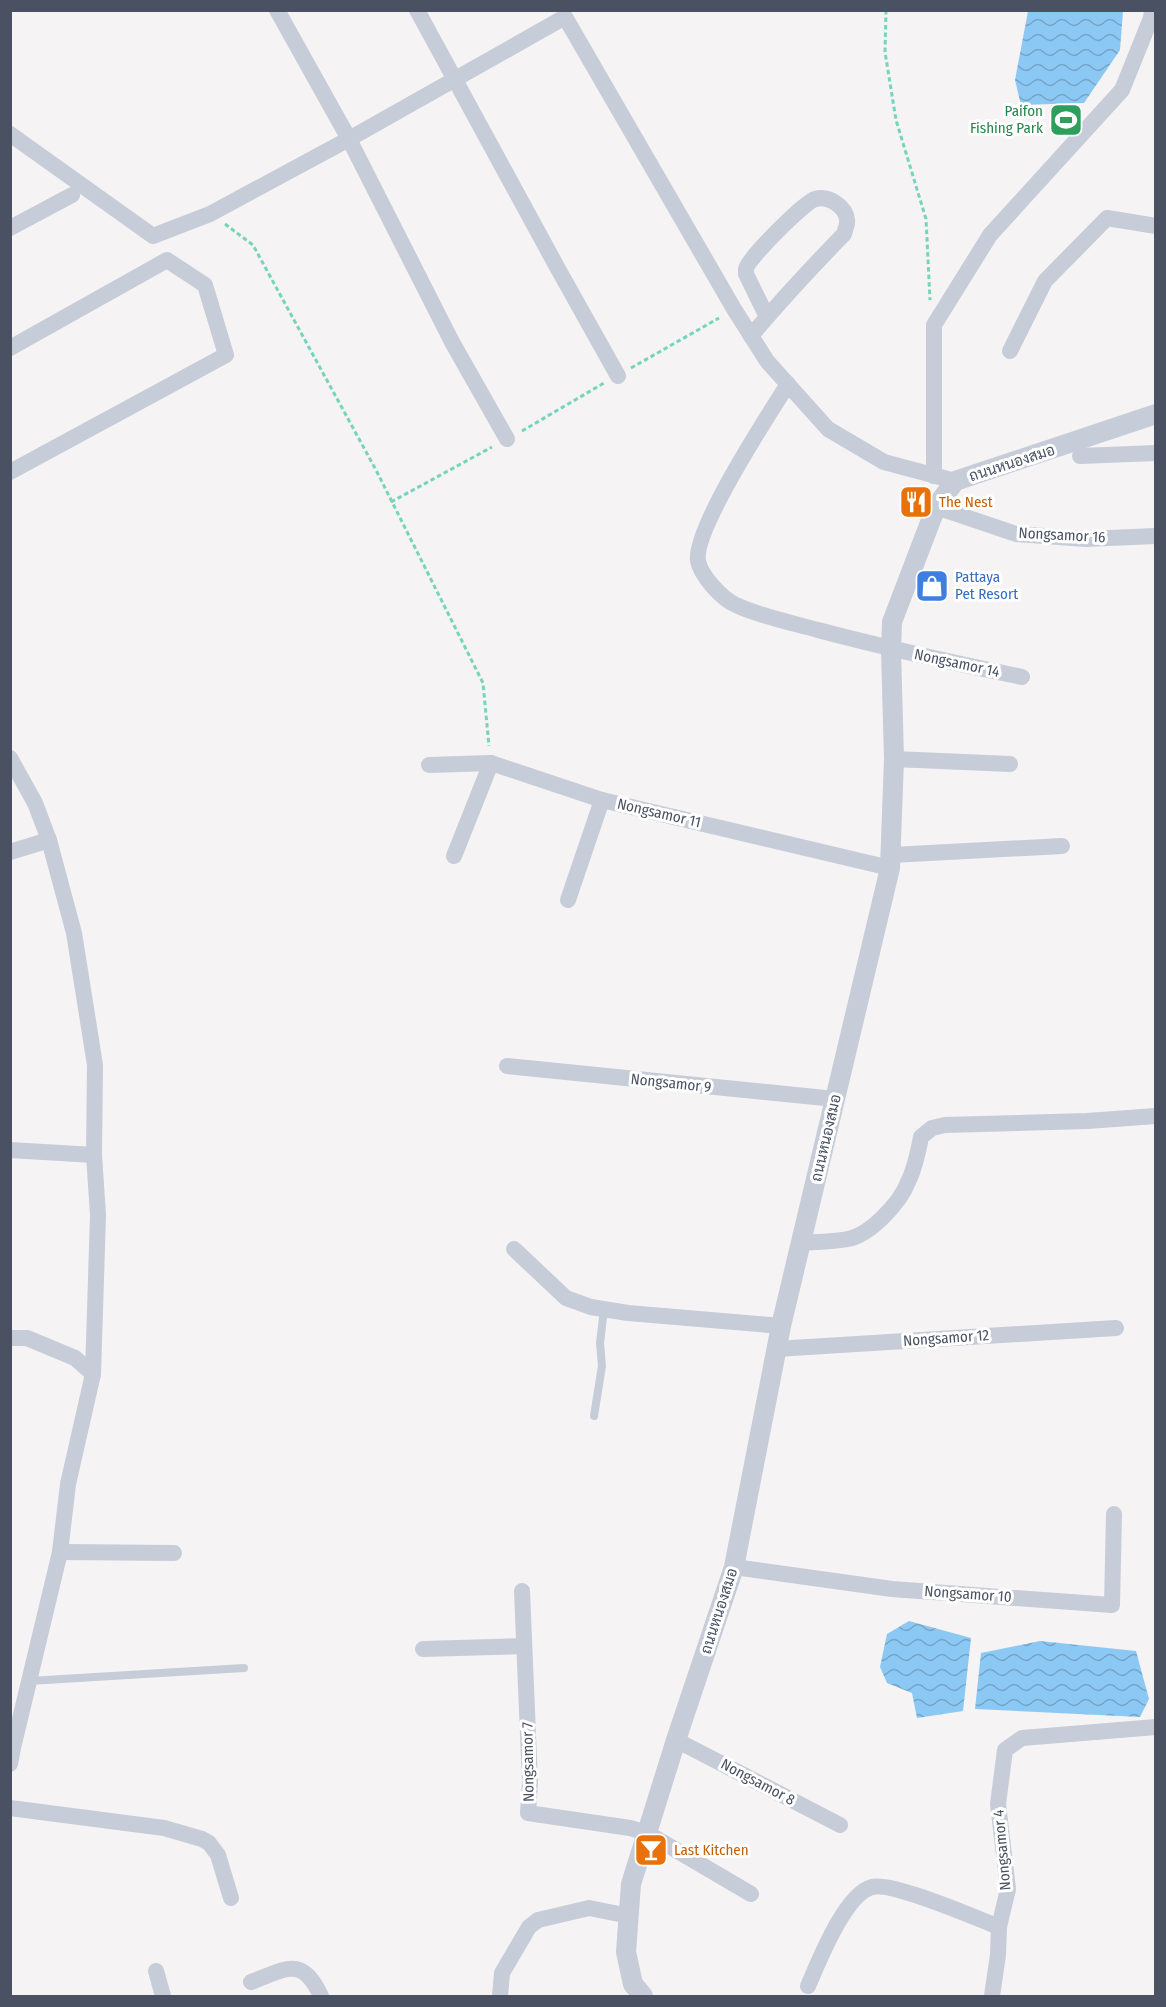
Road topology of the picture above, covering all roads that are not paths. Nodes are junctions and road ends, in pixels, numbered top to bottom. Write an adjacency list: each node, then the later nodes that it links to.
1 (277, 10): 7 (street)
2 (417, 10): 5 (street)
3 (1152, 10): 22 (street)
4 (563, 14): 5 (street); 12 (street)
5 (455, 79): 7 (street); 15 (street)
6 (10, 134): 7 (street)
7 (349, 139): 18 (street)
8 (72, 195): 10 (street)
9 (1155, 226): 14 (street)
10 (10, 228)
11 (767, 317): 11 (street); 12 (street)
12 (751, 336): 16 (street)
13 (10, 348): 21 (street)
14 (1010, 351)
15 (618, 376)
16 (788, 384): 22 (street); 26 (street, Nongsamor 14)
17 (1155, 414): 23 (street, ถนนหนองสมอ)
18 (507, 439)
19 (1155, 453): 20 (street)
20 (1080, 456)
21 (10, 472)
22 (934, 476): 23 (street)
23 (955, 481): 24 (street, ถนนหนองสมอ)
24 (936, 507): 25 (street, Nongsamor 16); 26 (street, ถนนหนองสมอ)
25 (1155, 536)
26 (891, 650): 27 (street, Nongsamor 14); 29 (street, ถนนหนองสมอ)
27 (1022, 677)
28 (10, 758): 34 (street)
29 (894, 759): 31 (street); 38 (street, ถนนหนองสมอ)
30 (491, 763): 32 (street, Nongsamor 11); 33 (street, Nongsamor 11); 37 (street)
31 (1010, 764)
32 (429, 765)
33 (602, 800): 38 (street, Nongsamor 11); 39 (street)
34 (49, 840): 36 (street); 44 (street)
35 (1062, 846): 38 (street, Nongsamor 11)
36 (10, 852)
37 (454, 856)
38 (891, 862): 41 (street, ถนนหนองสมอ)
39 (568, 900)
40 (507, 1066): 41 (street, Nongsamor 9)
41 (835, 1099): 45 (street, ถนนหนองสมอ)
42 (1155, 1116): 45 (street)
43 (10, 1150): 44 (street)
44 (94, 1155): 52 (street)
45 (801, 1243): 48 (street, ถนนหนองสมอ)
46 (514, 1249): 47 (street)
47 (604, 1309): 48 (street); 53 (lane)
48 (781, 1326): 51 (street, ถนนหนองสมอ)
49 (1116, 1328): 51 (street, Nongsamor 12)
50 (12, 1334): 52 (street)
51 (776, 1349): 57 (street, ถนนหนองสมอ)
52 (93, 1374): 55 (street)
53 (594, 1416)
54 (1114, 1514): 57 (street, Nongsamor 10)
55 (60, 1552): 56 (street); 62 (street)
56 (174, 1553)
57 (734, 1567): 64 (street, ถนนหนองสมอ)
58 (522, 1591): 59 (street, Nongsamor 7)
59 (524, 1646): 60 (street); 68 (street, Nongsamor 7)
60 (423, 1648)
61 (244, 1668): 62 (lane)
62 (29, 1682): 65 (street)
63 (1155, 1727): 72 (street, Nongsamor 4)
64 (676, 1740): 67 (street, Nongsamor 8); 68 (street, ถนนหนองสมอ)
65 (10, 1764)
66 (10, 1808): 70 (street)
67 (840, 1825)
68 (647, 1833): 69 (street); 71 (street, ถนนหนองสมอ)
69 (752, 1894)
70 (231, 1898)
71 (629, 1916): 78 (street); 79 (street, ถนนหนองสมอ)
72 (999, 1927): 75 (street); 80 (street, Nongsamor 4)
73 (156, 1971): 76 (street)
74 (250, 1982): 77 (street)
75 (808, 1986)
76 (163, 1996)
77 (321, 1996)
78 (500, 1996)
79 (643, 1996)
80 (992, 1996)

